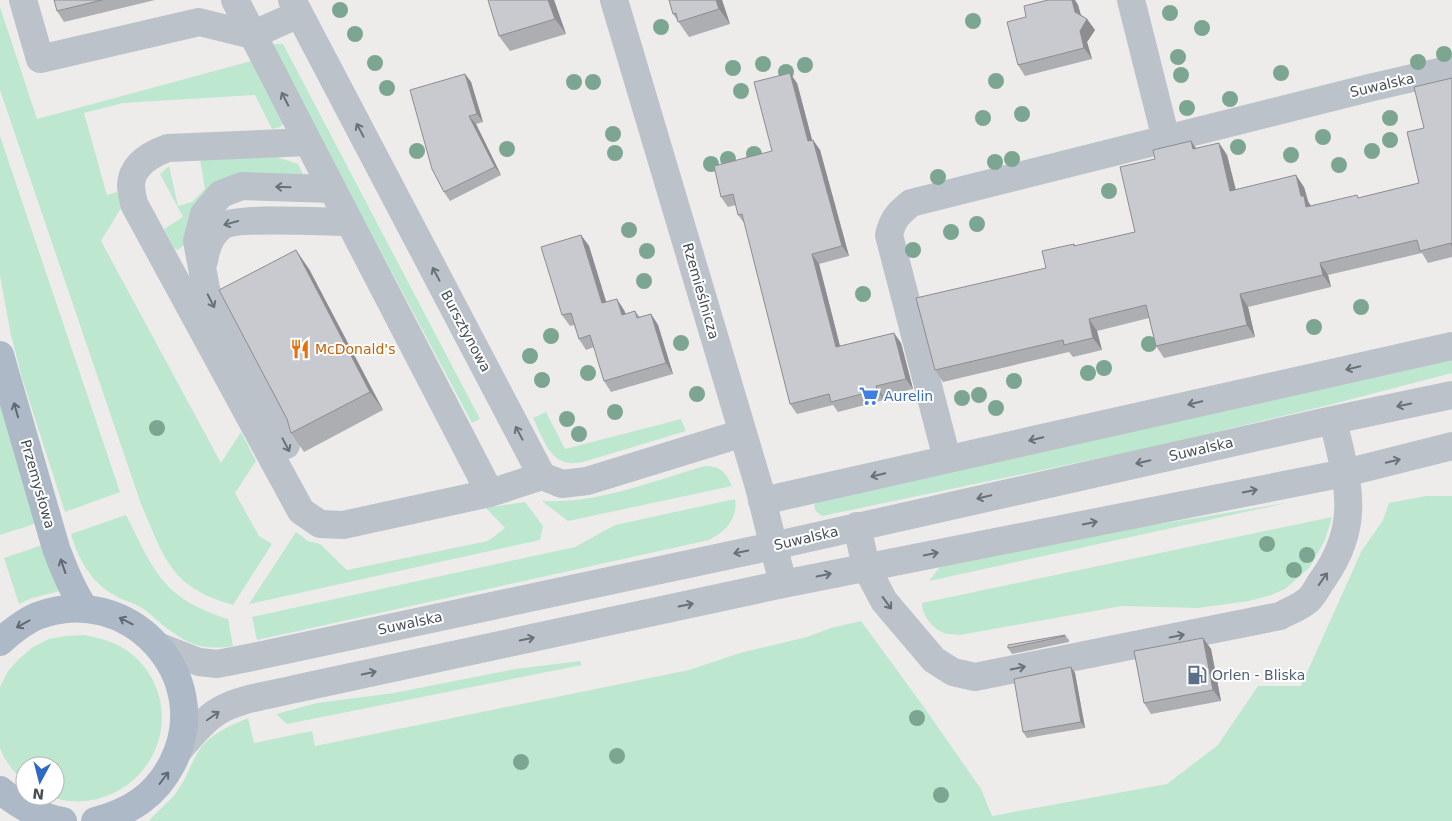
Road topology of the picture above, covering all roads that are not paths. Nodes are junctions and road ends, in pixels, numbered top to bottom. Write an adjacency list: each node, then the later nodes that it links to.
1 (23, 0): 6 (street)
2 (235, 0): 6 (street)
3 (614, 0): 17 (street, Rzemieślnicza)
4 (1131, 0): 8 (street)
5 (295, 7): 6 (street); 21 (street, Bursztynowa, one-way to 5)
6 (252, 35): 9 (street, one-way to 6)
7 (1452, 69): 8 (street, Suwalska)
8 (1166, 139): 19 (street, Suwalska)
9 (308, 142): 10 (street); 24 (street)
10 (332, 189): 11 (street); 12 (street, one-way to 12)
11 (349, 222): 12 (street, one-way to 12); 22 (street)
12 (202, 273): 24 (street, one-way to 24)
13 (1452, 346): 19 (street, one-way to 19)
14 (0, 355): 29 (main road, Przemysłowa, one-way to 14)
15 (1452, 395): 16 (street, Suwalska, one-way to 16)
16 (1333, 420): 20 (street); 25 (street, Suwalska, one-way to 25)
17 (743, 433): 21 (street); 23 (street, Rzemieślnicza)
18 (1452, 446): 20 (street, one-way to 18)
19 (947, 459): 23 (street, one-way to 23)
20 (1345, 473): 27 (street, one-way to 20); 27 (street, one-way to 20)
21 (542, 476): 22 (street)
22 (490, 492): 24 (street)
23 (762, 501): 26 (street, Rzemieślnicza)
24 (344, 525)
25 (857, 526): 26 (street, Suwalska); 27 (street)
26 (773, 546): 28 (street, Rzemieślnicza); 31 (street, Suwalska, one-way to 31)
27 (866, 567): 28 (street, one-way to 27)
28 (783, 584): 32 (street, one-way to 28)
29 (85, 609): 30 (main road, one-way to 30); 31 (main road, one-way to 29)
30 (0, 642)
31 (160, 647): 32 (main road)
32 (179, 750): 34 (main road, one-way to 32)
33 (0, 790): 35 (main road)
34 (131, 814): 36 (main road)
35 (56, 820)
36 (95, 821)

